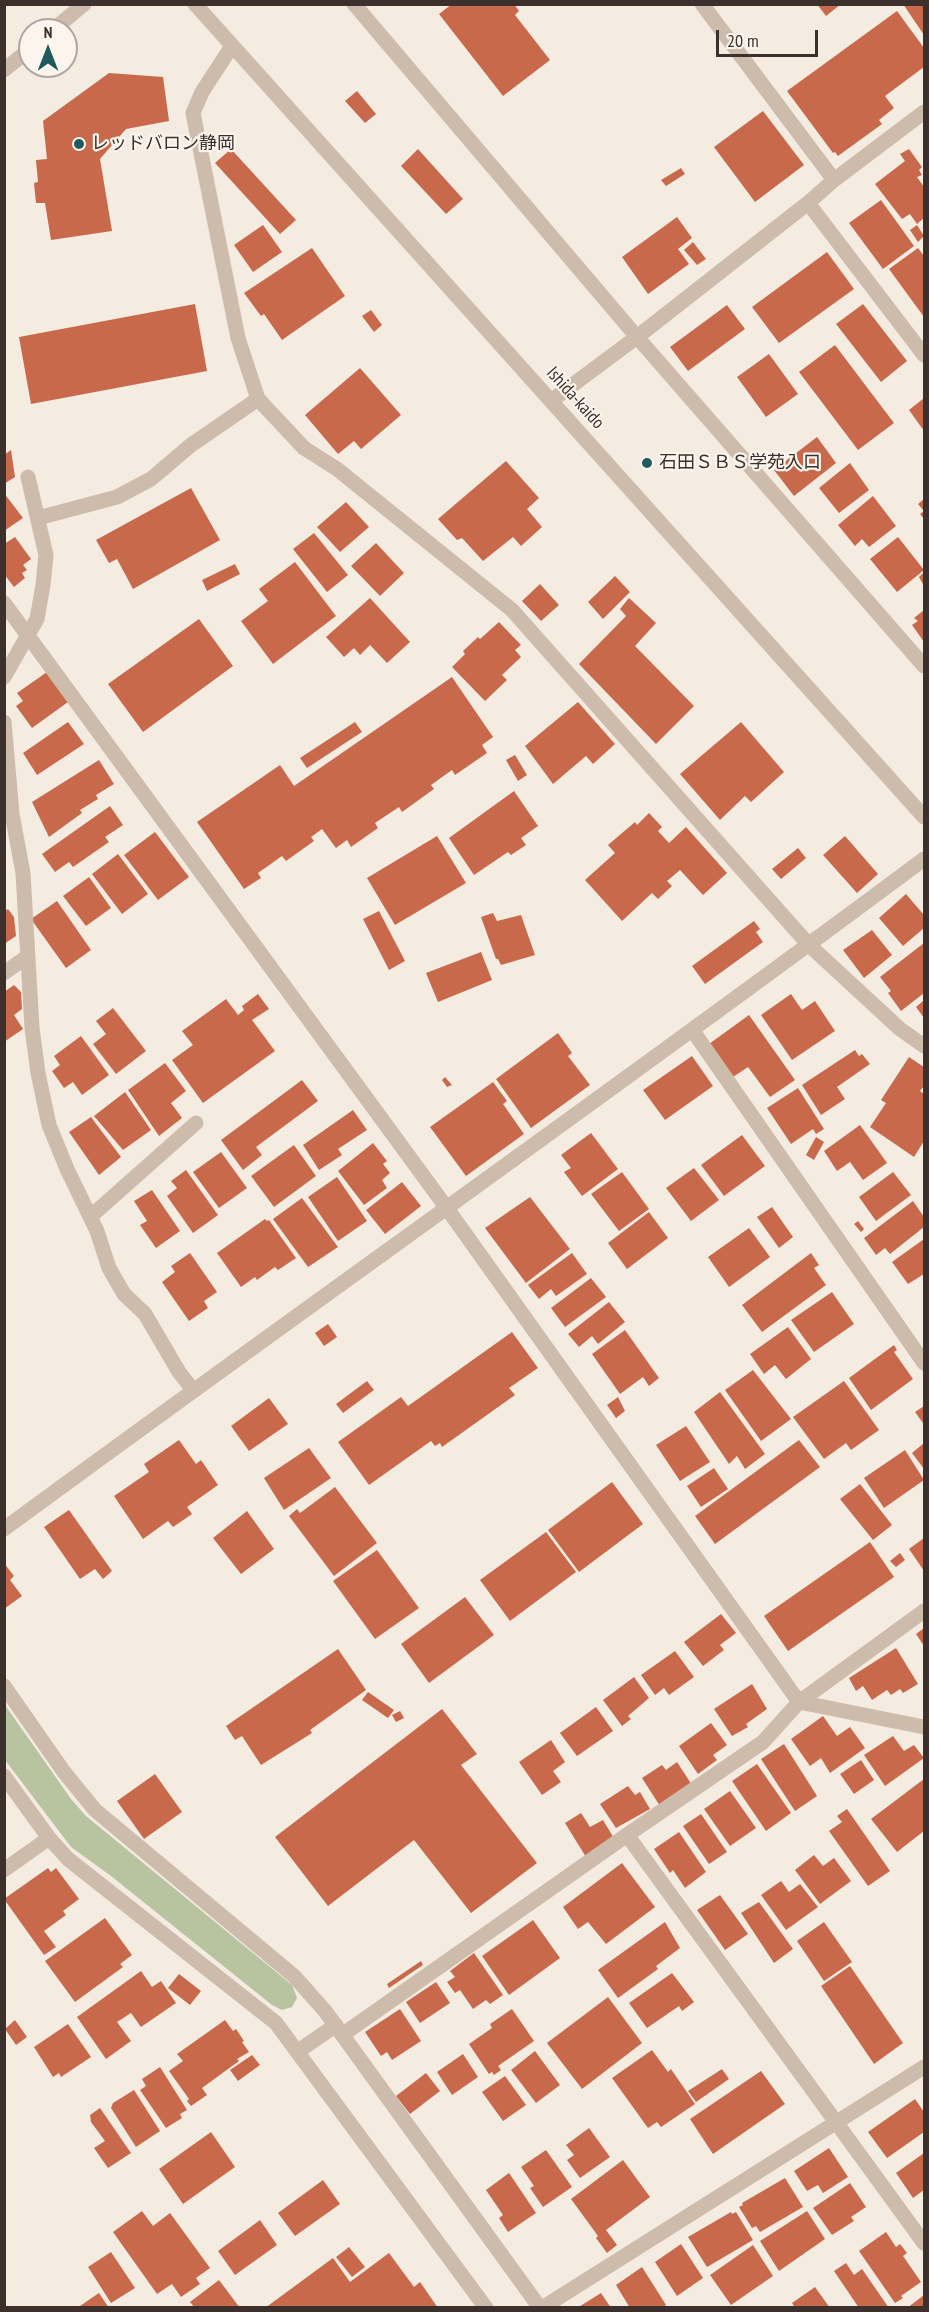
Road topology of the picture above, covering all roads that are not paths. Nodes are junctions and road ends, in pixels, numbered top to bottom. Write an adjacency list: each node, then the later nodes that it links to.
1 (84, 4): 5 (street)
2 (195, 4): 6 (street, Ishida-kaido)
3 (354, 4): 12 (street)
4 (702, 4): 10 (street)
5 (67, 18)
6 (232, 46): 14 (street); 15 (street, Ishida-kaido)
7 (18, 59): 8 (street)
8 (4, 70)
9 (924, 112): 10 (street)
10 (834, 180): 11 (street)
11 (808, 203): 12 (street); 13 (street)
12 (637, 337): 15 (street); 20 (street)
13 (924, 355)
14 (258, 399): 17 (street); 26 (street)
15 (551, 401): 24 (street, Ishida-kaido)
16 (28, 477): 17 (street)
17 (38, 519): 19 (street)
18 (4, 603): 19 (street)
19 (28, 634): 21 (street); 32 (street)
20 (924, 666)
21 (4, 677)
22 (4, 722): 23 (street)
23 (7, 784): 27 (street)
24 (924, 817)
25 (924, 859): 26 (street)
26 (809, 945): 29 (street); 30 (street)
27 (28, 956): 28 (street); 33 (street)
28 (4, 973)
29 (693, 1031): 32 (street); 34 (street)
30 (924, 1046)
31 (196, 1123): 33 (street)
32 (446, 1207): 35 (street); 39 (street)
33 (90, 1217): 35 (street)
34 (924, 1363)
35 (193, 1390): 36 (street)
36 (4, 1529)
37 (924, 1611): 39 (street)
38 (4, 1686): 45 (street)
39 (798, 1702): 40 (street); 42 (street)
40 (924, 1727)
41 (4, 1776): 43 (street)
42 (627, 1835): 45 (street); 48 (street)
43 (49, 1838): 44 (street); 46 (street)
44 (4, 1870)
45 (339, 2030): 46 (street); 51 (street)
46 (297, 2052): 50 (street)
47 (924, 2067): 48 (street)
48 (836, 2122): 49 (street); 51 (street)
49 (924, 2243)
50 (486, 2307)
51 (541, 2307)

